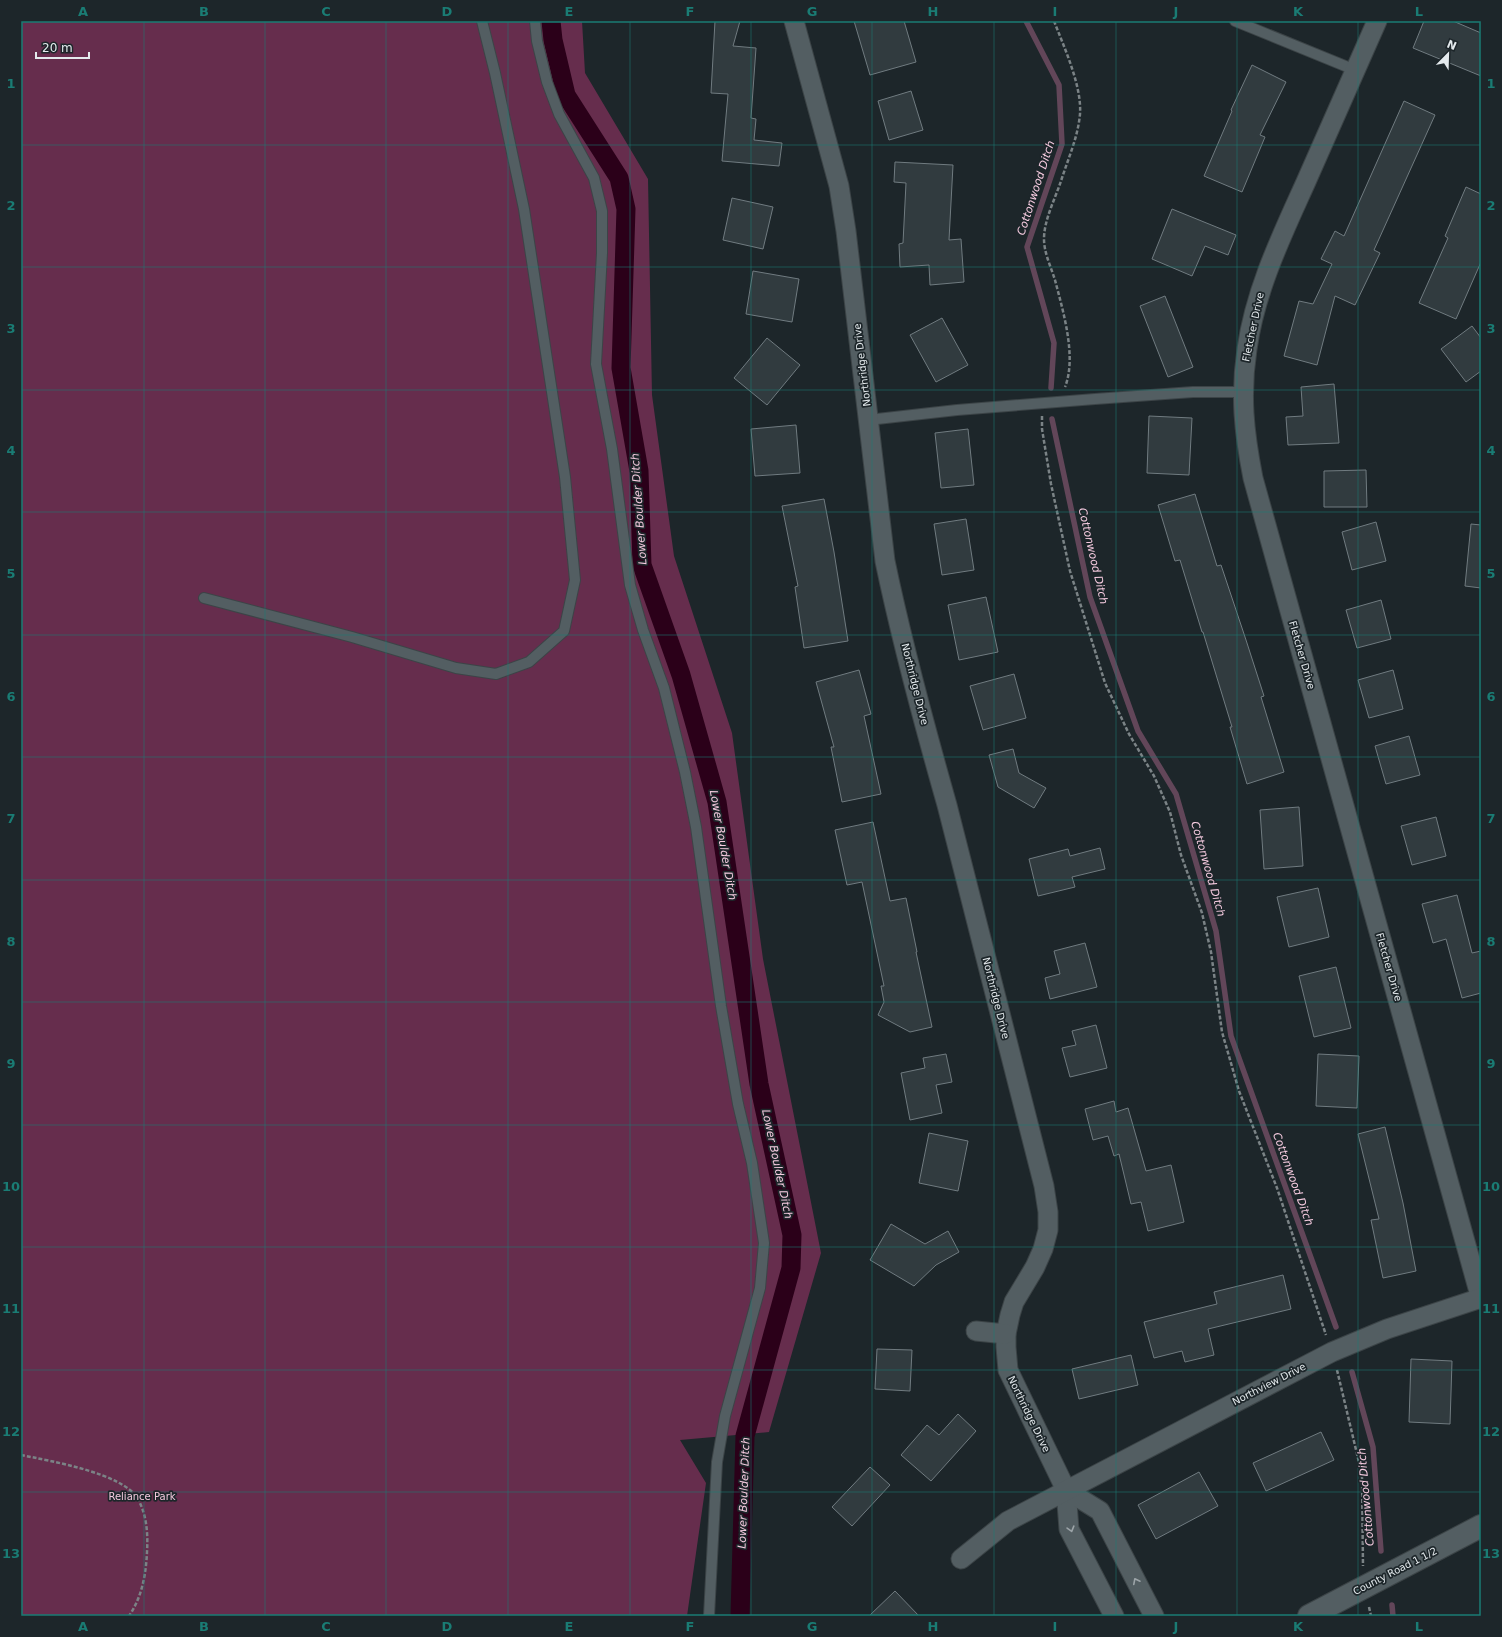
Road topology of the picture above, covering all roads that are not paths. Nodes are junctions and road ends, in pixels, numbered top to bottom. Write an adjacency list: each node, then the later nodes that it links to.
1 (482, 21): 9 (lane)
2 (535, 21): 16 (lane)
3 (794, 21): 8 (street, Northridge Drive)
4 (1235, 21): 6 (lane)
5 (1377, 21): 6 (street, Fletcher Drive)
6 (1355, 70): 7 (street, Fletcher Drive)
7 (1243, 392): 8 (lane); 10 (street, Fletcher Drive)
8 (868, 420): 12 (street, Northridge Drive)
9 (204, 598)
10 (1481, 1298): 13 (street, Northview Drive)
11 (976, 1331): 12 (street)
12 (1006, 1334): 13 (street, Northridge Drive)
13 (1066, 1490): 15 (street, Northview Drive); 17 (street, Northridge Drive, one-way to 17); 18 (street, one-way to 13)
14 (1481, 1526): 19 (street, County Road 1 1/2)
15 (961, 1559)
16 (709, 1616)
17 (1114, 1616)
18 (1154, 1616)
19 (1309, 1616)

